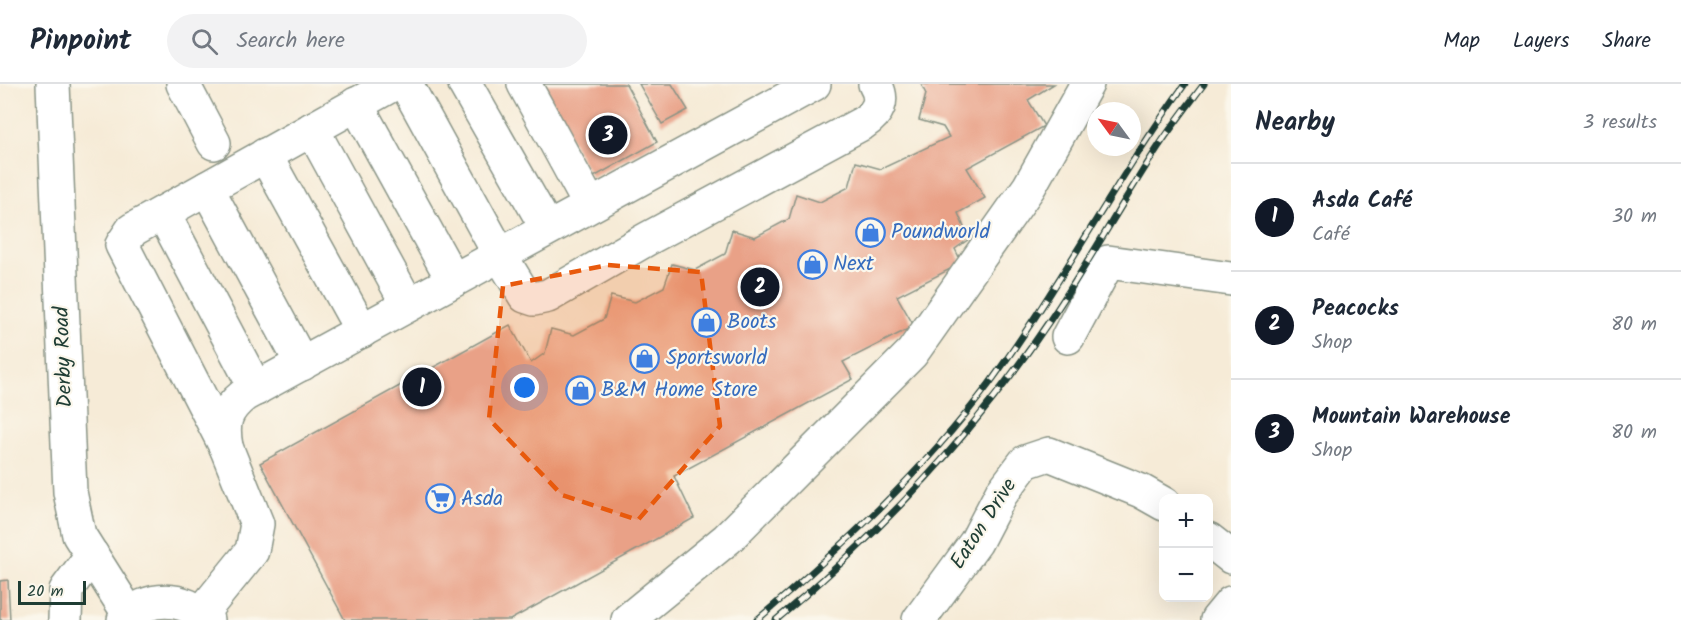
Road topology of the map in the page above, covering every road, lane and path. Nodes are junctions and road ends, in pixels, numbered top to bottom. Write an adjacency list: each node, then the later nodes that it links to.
1 (53, 84): 29 (street, Derby Road)
2 (183, 84): 12 (street)
3 (393, 84): 10 (street)
4 (406, 84): 18 (street)
5 (465, 84): 17 (street)
6 (524, 84): 15 (street)
7 (814, 84): 15 (street)
8 (875, 84): 18 (street)
9 (1088, 84): 34 (street)
10 (356, 104): 11 (street); 20 (street)
11 (312, 129): 13 (street); 21 (street)
12 (214, 143)
13 (265, 155): 14 (street); 22 (street)
14 (207, 188): 16 (street); 24 (street)
15 (590, 205): 17 (street)
16 (164, 213): 25 (street); 26 (street)
17 (548, 228): 18 (street)
18 (500, 255): 20 (street)
19 (1231, 279): 23 (street)
20 (453, 280): 21 (street)
21 (408, 305): 22 (street)
22 (362, 331): 24 (street)
23 (1068, 337)
24 (302, 364): 25 (street)
25 (256, 389): 26 (street)
26 (226, 447): 32 (street)
27 (1159, 501): 35 (street, Eaton Drive)
28 (1213, 542): 30 (street)
29 (92, 555): 31 (street, Derby Road); 33 (street)
30 (1231, 557)
31 (126, 617): 32 (street)
32 (204, 617)
33 (65, 620)
34 (628, 620)
35 (919, 620)

